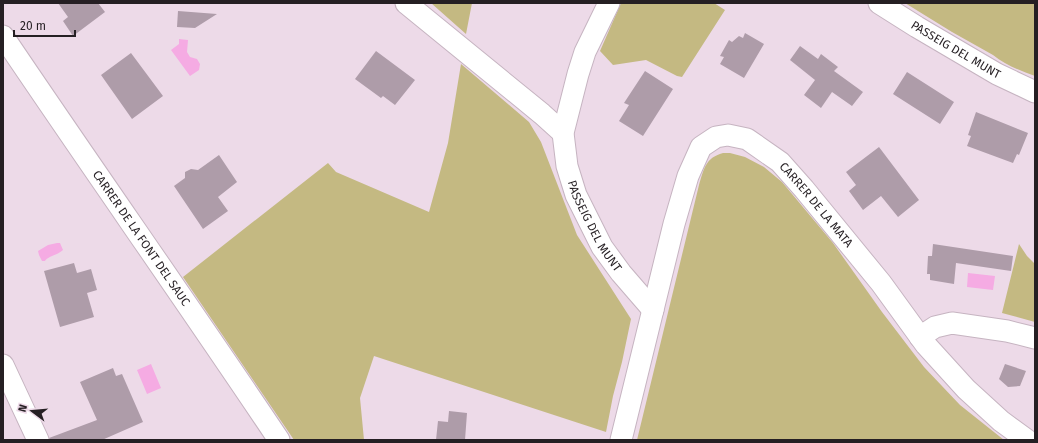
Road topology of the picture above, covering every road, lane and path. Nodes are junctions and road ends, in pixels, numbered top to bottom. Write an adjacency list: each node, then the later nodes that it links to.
1 (406, 3): 6 (street)
2 (609, 3): 6 (street, PASSEIG DEL MUNT)
3 (879, 3): 5 (street, PASSEIG DEL MUNT)
4 (3, 36): 12 (street, CARRER DE LA FONT DEL SAUC)
5 (1035, 92)
6 (563, 133): 7 (street, PASSEIG DEL MUNT)
7 (653, 310): 8 (street, CARRER DE LA MATA); 13 (street)
8 (920, 337): 9 (street); 14 (street, CARRER DE LA MATA)
9 (1035, 338)
10 (3, 365): 11 (street)
11 (38, 440)
12 (279, 440)
13 (621, 440)
14 (1027, 440)

